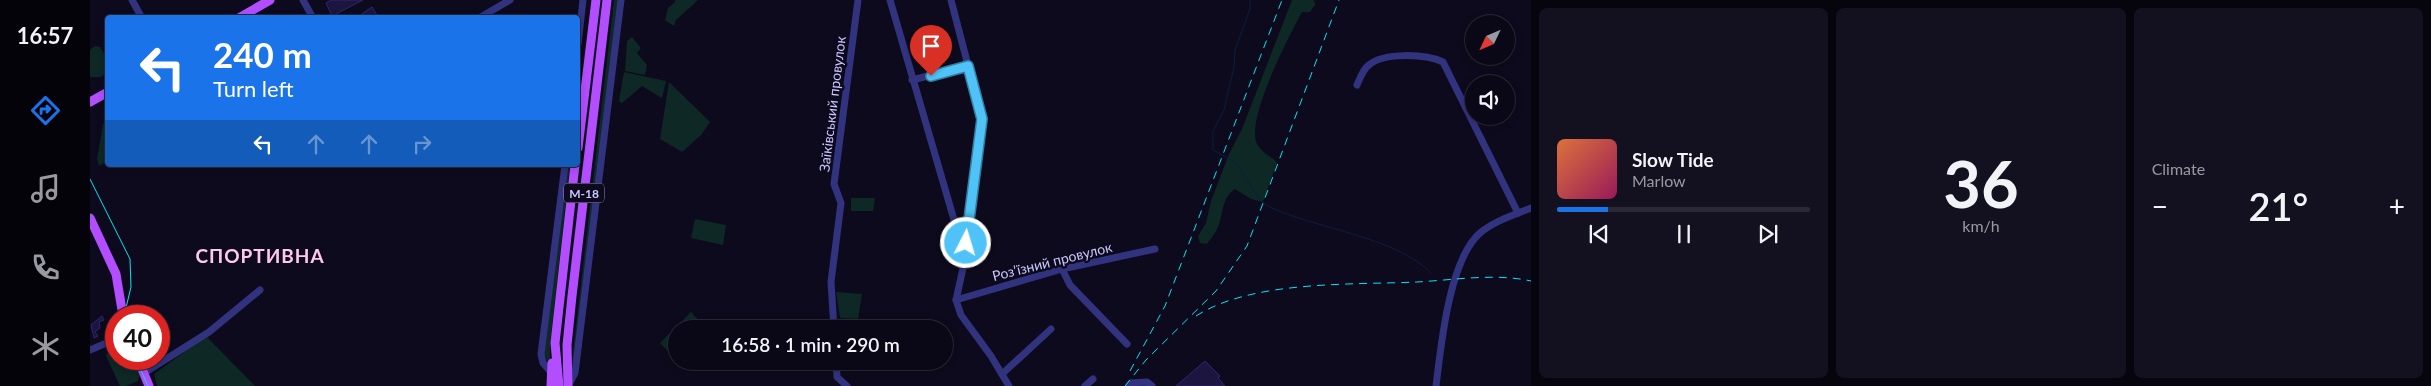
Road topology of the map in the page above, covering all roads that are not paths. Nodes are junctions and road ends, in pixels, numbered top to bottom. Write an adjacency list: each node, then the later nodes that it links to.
1 (132, 0): 12 (street)
2 (270, 0): 13 (main road)
3 (303, 0): 14 (street)
4 (510, 0): 15 (street)
5 (583, 0): 16 (street)
6 (596, 0): 22 (main road)
7 (607, 0): 47 (main road, М-18)
8 (621, 0): 47 (street)
9 (858, 0): 34 (street, Заїківський провулок)
10 (890, 0): 18 (street)
11 (951, 0): 17 (street)
12 (140, 15)
13 (244, 15)
14 (311, 15)
15 (484, 15)
16 (580, 26)
17 (968, 66): 18 (street); 29 (street)
18 (912, 80): 29 (street)
19 (1357, 85): 26 (street)
20 (105, 94): 21 (main road)
21 (90, 102)
22 (580, 132)
23 (564, 167): 44 (street)
24 (575, 167): 44 (main road, М-18)
25 (1531, 208): 26 (street)
26 (1518, 213): 52 (street)
27 (90, 218): 33 (main road)
28 (1154, 249): 30 (street, Роз’їзний провулок)
29 (965, 258): 32 (street)
30 (1062, 269): 32 (street, Роз’їзний провулок); 37 (street)
31 (260, 290): 41 (street)
32 (956, 300): 42 (street)
33 (121, 305)
34 (833, 320)
35 (1051, 328): 42 (street)
36 (105, 344): 38 (street)
37 (1127, 344)
38 (90, 350)
39 (143, 370): 41 (main road)
40 (837, 370): 48 (street)
41 (144, 373): 46 (main road)
42 (1002, 374): 49 (street)
43 (1092, 379): 50 (street)
44 (554, 381)
45 (1150, 384): 51 (street)
46 (149, 386)
47 (568, 386)
48 (847, 386)
49 (1009, 386)
50 (1086, 386)
51 (1128, 386)
52 (1436, 386)

